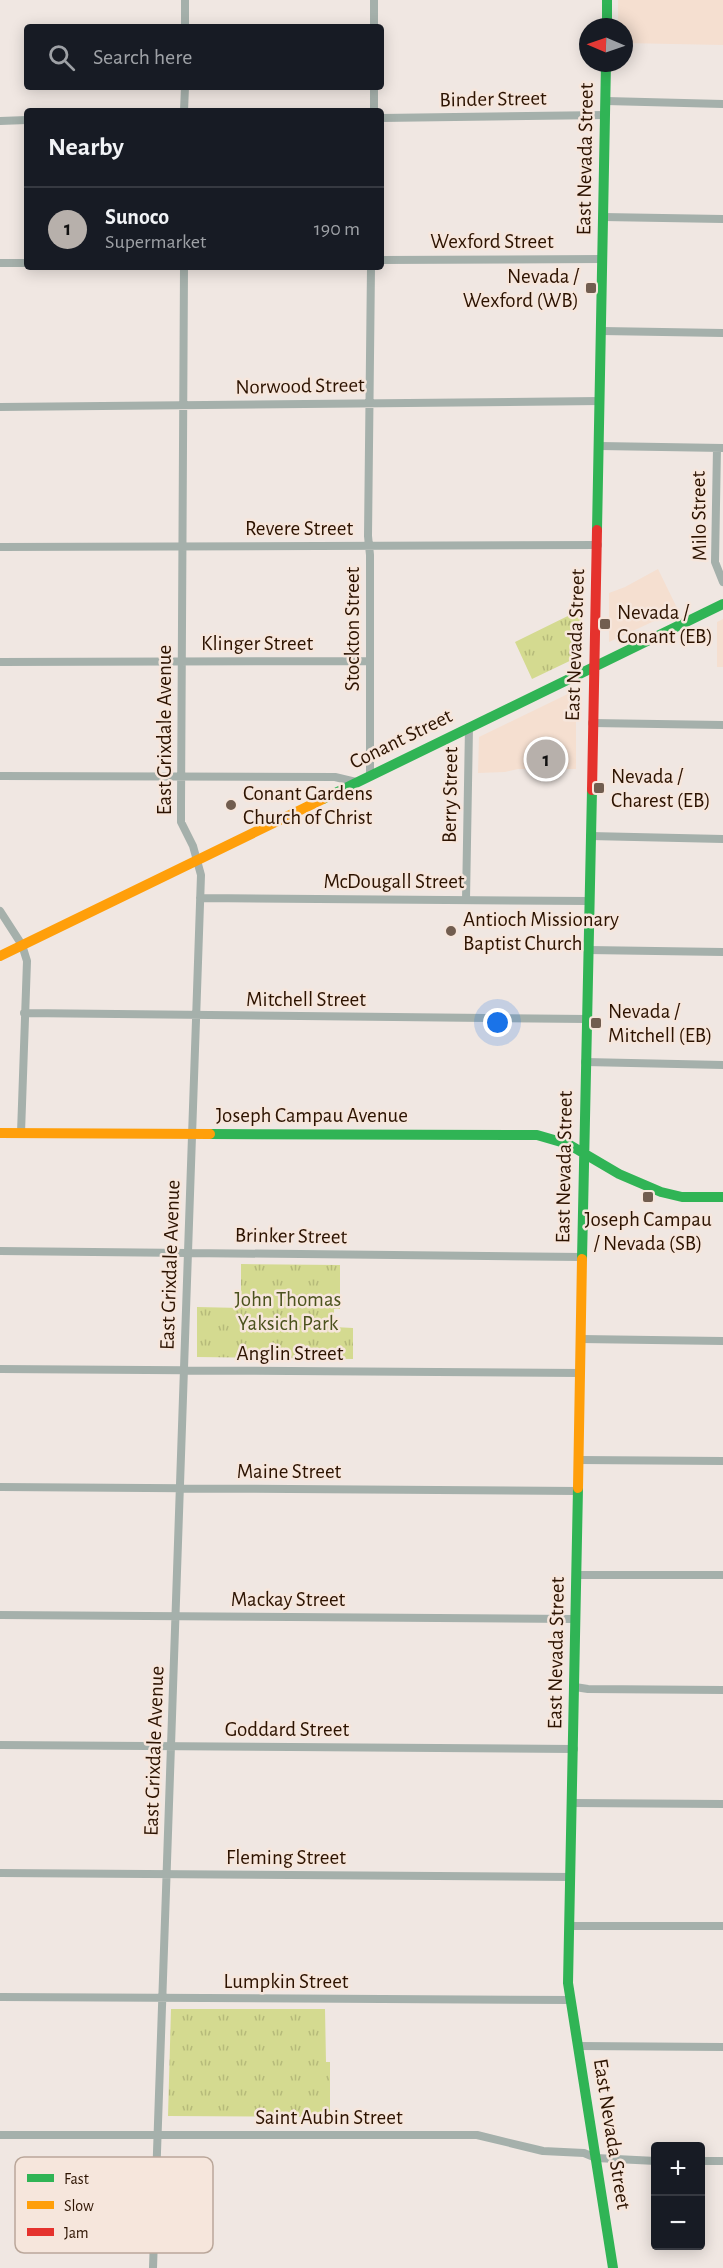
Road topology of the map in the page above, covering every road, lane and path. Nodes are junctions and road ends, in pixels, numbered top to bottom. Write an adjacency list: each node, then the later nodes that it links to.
1 (185, 0): 5 (street)
2 (374, 0): 6 (street)
3 (607, 0): 4 (street)
4 (607, 18)
5 (185, 24)
6 (374, 24)
7 (606, 72): 10 (street, East Nevada Street)
8 (184, 90): 12 (street)
9 (374, 90): 13 (street)
10 (606, 101): 11 (street); 14 (street, East Nevada Street)
11 (723, 104)
12 (184, 108)
13 (374, 108)
14 (605, 115): 15 (street, Binder Street); 18 (street, East Nevada Street)
15 (384, 118)
16 (24, 120): 17 (street)
17 (0, 121)
18 (603, 217): 19 (street); 20 (street, East Nevada Street)
19 (723, 219)
20 (603, 259): 21 (street, Wexford Street); 26 (street, East Nevada Street)
21 (384, 260)
22 (0, 263): 23 (street)
23 (24, 263)
24 (184, 270): 30 (street, East Grixdale Avenue)
25 (371, 270): 29 (street, Stockton Street)
26 (602, 331): 27 (street); 28 (street, East Nevada Street)
27 (723, 333)
28 (600, 401): 29 (street, Norwood Street); 32 (street, East Nevada Street)
29 (369, 403): 30 (street, Norwood Street); 35 (street, Stockton Street)
30 (183, 405): 31 (street, Norwood Street); 36 (street, East Grixdale Avenue)
31 (0, 407)
32 (600, 446): 33 (street); 34 (street, East Nevada Street)
33 (720, 448): 38 (street, Milo Street)
34 (598, 544): 35 (street, Revere Street); 43 (street, East Nevada Street)
35 (369, 545): 36 (street, Revere Street); 41 (street, Stockton Street)
36 (182, 546): 37 (street, Revere Street); 40 (street, East Grixdale Avenue)
37 (0, 547)
38 (723, 582)
39 (723, 604): 43 (street, Conant Street)
40 (182, 661): 41 (street, Klinger Street); 42 (street, Klinger Street); 48 (street, East Grixdale Avenue)
41 (370, 661): 47 (street, Stockton Street)
42 (0, 662)
43 (594, 667): 44 (street, East Nevada Street); 46 (street, Conant Street)
44 (592, 723): 45 (street); 51 (street, East Nevada Street)
45 (723, 725)
46 (469, 727): 47 (street, Conant Street); 55 (street, Berry Street)
47 (370, 775): 50 (street, Conant Street)
48 (181, 776): 49 (street); 50 (street); 53 (street, East Grixdale Avenue)
49 (0, 777)
50 (356, 782): 53 (street, Conant Street)
51 (590, 836): 52 (street); 56 (street, East Nevada Street)
52 (723, 839)
53 (197, 860): 54 (street, East Grixdale Avenue); 58 (street, Conant Street)
54 (200, 898): 55 (street, McDougall Street); 63 (street, East Grixdale Avenue)
55 (466, 900): 56 (street, McDougall Street)
56 (589, 901): 59 (street, East Nevada Street)
57 (0, 911): 58 (street)
58 (22, 945): 61 (street, Conant Street); 62 (street)
59 (588, 950): 60 (street); 64 (street, East Nevada Street)
60 (723, 952)
61 (0, 956)
62 (24, 1014): 63 (street, Mitchell Street); 68 (street)
63 (196, 1016): 64 (street, Mitchell Street); 69 (street, East Grixdale Avenue)
64 (587, 1019): 65 (street, East Nevada Street)
65 (585, 1062): 66 (street); 70 (street, East Nevada Street)
66 (723, 1065)
67 (0, 1133): 68 (street, Joseph Campau Avenue)
68 (21, 1133): 69 (street, Joseph Campau Avenue)
69 (192, 1134): 70 (street, Joseph Campau Avenue); 73 (street, East Grixdale Avenue)
70 (584, 1151): 71 (street, Joseph Campau Avenue); 74 (street, East Nevada Street)
71 (723, 1197)
72 (0, 1251): 73 (street, Brinker Street)
73 (188, 1252): 74 (street, Brinker Street); 78 (street, East Grixdale Avenue)
74 (582, 1257): 75 (street, East Nevada Street)
75 (581, 1339): 76 (street); 79 (street, East Nevada Street)
76 (723, 1341)
77 (0, 1369): 78 (street, Anglin Street)
78 (184, 1370): 79 (street, Anglin Street); 83 (street, East Grixdale Avenue)
79 (580, 1373): 80 (street, East Nevada Street)
80 (579, 1460): 81 (street); 84 (street, East Nevada Street)
81 (723, 1461)
82 (0, 1487): 83 (street, Maine Street)
83 (181, 1488): 84 (street, Maine Street); 88 (street, East Grixdale Avenue)
84 (578, 1491): 85 (street, East Nevada Street)
85 (577, 1575): 86 (street); 89 (street, East Nevada Street)
86 (723, 1575)
87 (0, 1615): 88 (street, Mackay Street)
88 (176, 1616): 89 (street, Mackay Street); 93 (street, East Grixdale Avenue)
89 (576, 1619): 90 (street, East Nevada Street)
90 (575, 1687): 91 (street); 94 (street, East Nevada Street)
91 (723, 1690)
92 (0, 1745): 93 (street, Goddard Street)
93 (172, 1747): 94 (street, Goddard Street); 98 (street, East Grixdale Avenue)
94 (574, 1749): 95 (street, East Nevada Street)
95 (573, 1803): 96 (street); 99 (street, East Nevada Street)
96 (723, 1804)
97 (0, 1873): 98 (street, Fleming Street)
98 (168, 1874): 99 (street, Fleming Street); 103 (street, East Grixdale Avenue)
99 (571, 1877): 100 (street, East Nevada Street)
100 (569, 1926): 101 (street); 104 (street, East Nevada Street)
101 (723, 1926)
102 (0, 1997): 103 (street, Lumpkin Street)
103 (163, 1998): 104 (street, Lumpkin Street); 108 (street, East Grixdale Avenue)
104 (571, 2000): 105 (street, East Nevada Street)
105 (578, 2046): 106 (street); 110 (street, East Nevada Street)
106 (723, 2047)
107 (0, 2135): 108 (street, Saint Aubin Street)
108 (159, 2135): 109 (street, East Grixdale Avenue); 110 (street, Saint Aubin Street)
109 (158, 2157)
110 (596, 2158): 111 (street, Saint Aubin Street); 116 (street, East Nevada Street)
111 (651, 2161)
112 (705, 2161): 113 (street)
113 (723, 2161)
114 (154, 2253): 115 (street, East Grixdale Avenue)
115 (153, 2268)
116 (613, 2268)

